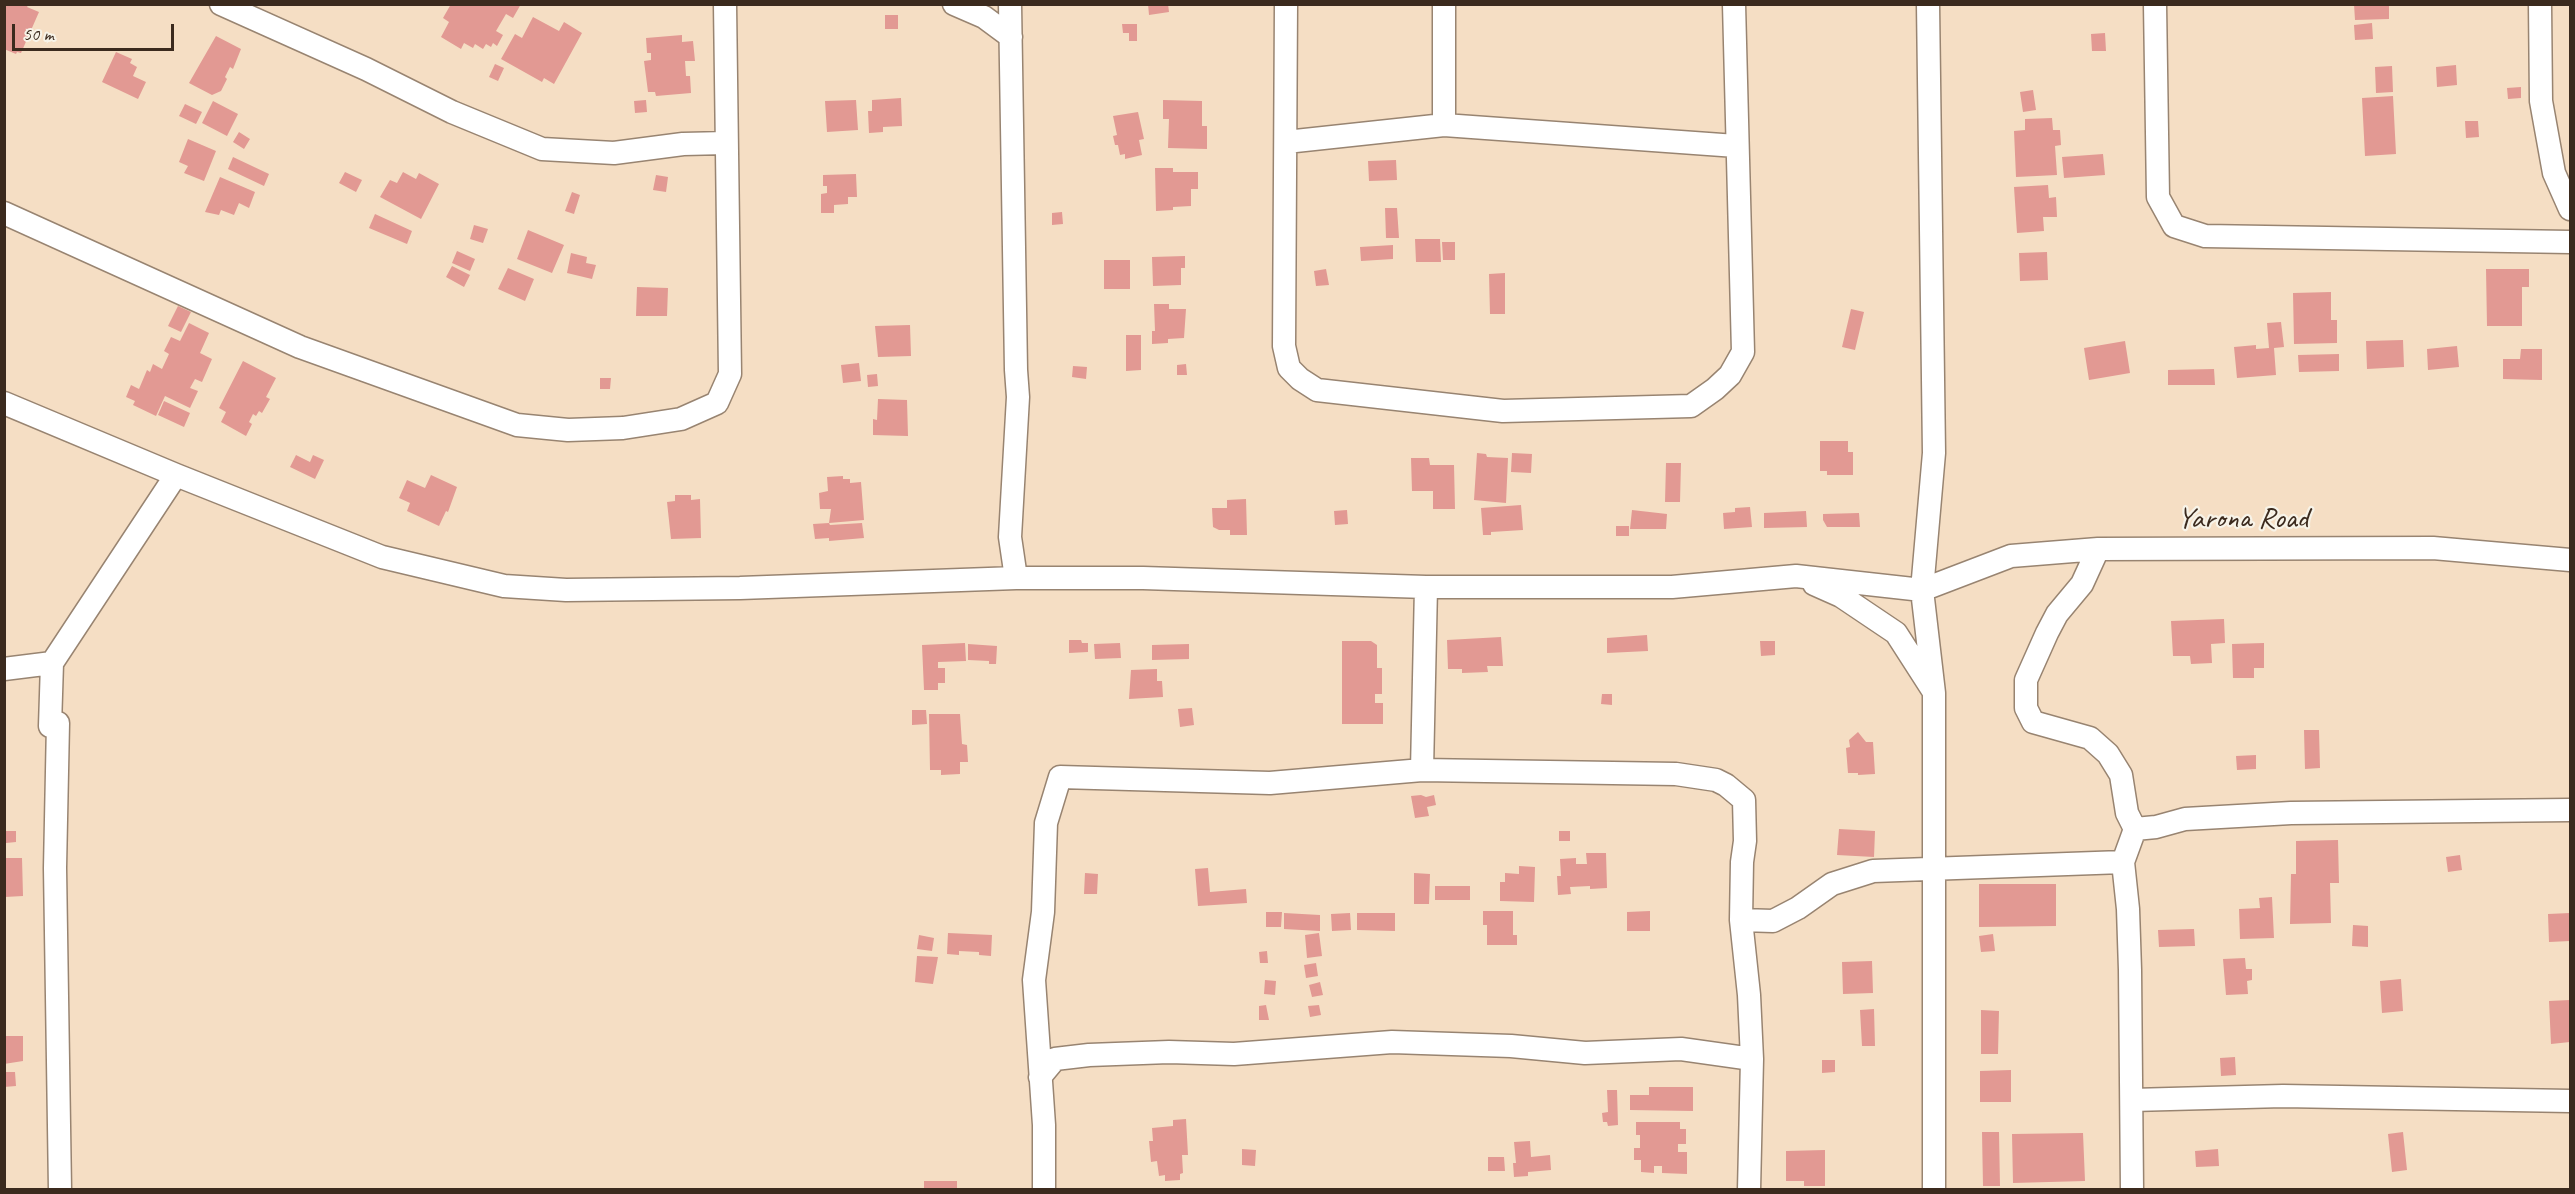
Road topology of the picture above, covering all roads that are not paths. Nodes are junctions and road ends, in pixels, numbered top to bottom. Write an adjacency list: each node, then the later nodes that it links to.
1 (220, 4): 14 (street)
2 (724, 4): 14 (street)
3 (954, 4): 11 (street)
4 (1010, 4): 11 (street)
5 (1286, 4): 13 (street)
6 (1444, 4): 12 (street)
7 (1734, 4): 15 (street)
8 (1928, 4): 26 (street)
9 (2156, 4): 18 (street)
10 (2540, 4): 16 (street)
11 (1011, 37): 24 (street)
12 (1444, 125): 13 (street); 15 (street)
13 (1286, 142): 15 (street)
14 (726, 144): 17 (street)
15 (1736, 146)
16 (2571, 208)
17 (4, 213)
18 (2571, 242)
19 (4, 403): 20 (street)
20 (176, 475): 24 (street); 27 (street)
21 (2098, 549): 22 (street, Yarona Road); 26 (street, Yarona Road); 32 (street)
22 (2571, 560)
23 (1796, 576): 25 (street); 26 (street); 29 (street)
24 (1016, 579): 25 (street)
25 (1426, 587): 30 (street)
26 (1922, 590): 29 (street)
27 (52, 663): 28 (street); 40 (street)
28 (4, 669)
29 (1934, 693): 34 (street)
30 (1422, 770): 35 (street); 37 (street)
31 (2571, 810): 32 (street)
32 (2135, 829): 33 (street)
33 (2123, 862): 34 (street); 38 (street)
34 (1933, 870): 35 (street); 43 (street)
35 (1741, 920): 36 (street)
36 (1752, 1059): 37 (street); 42 (street)
37 (1040, 1077): 41 (street)
38 (2132, 1100): 39 (street); 44 (street)
39 (2571, 1101)
40 (60, 1190)
41 (1044, 1190)
42 (1749, 1190)
43 (1934, 1190)
44 (2132, 1190)

